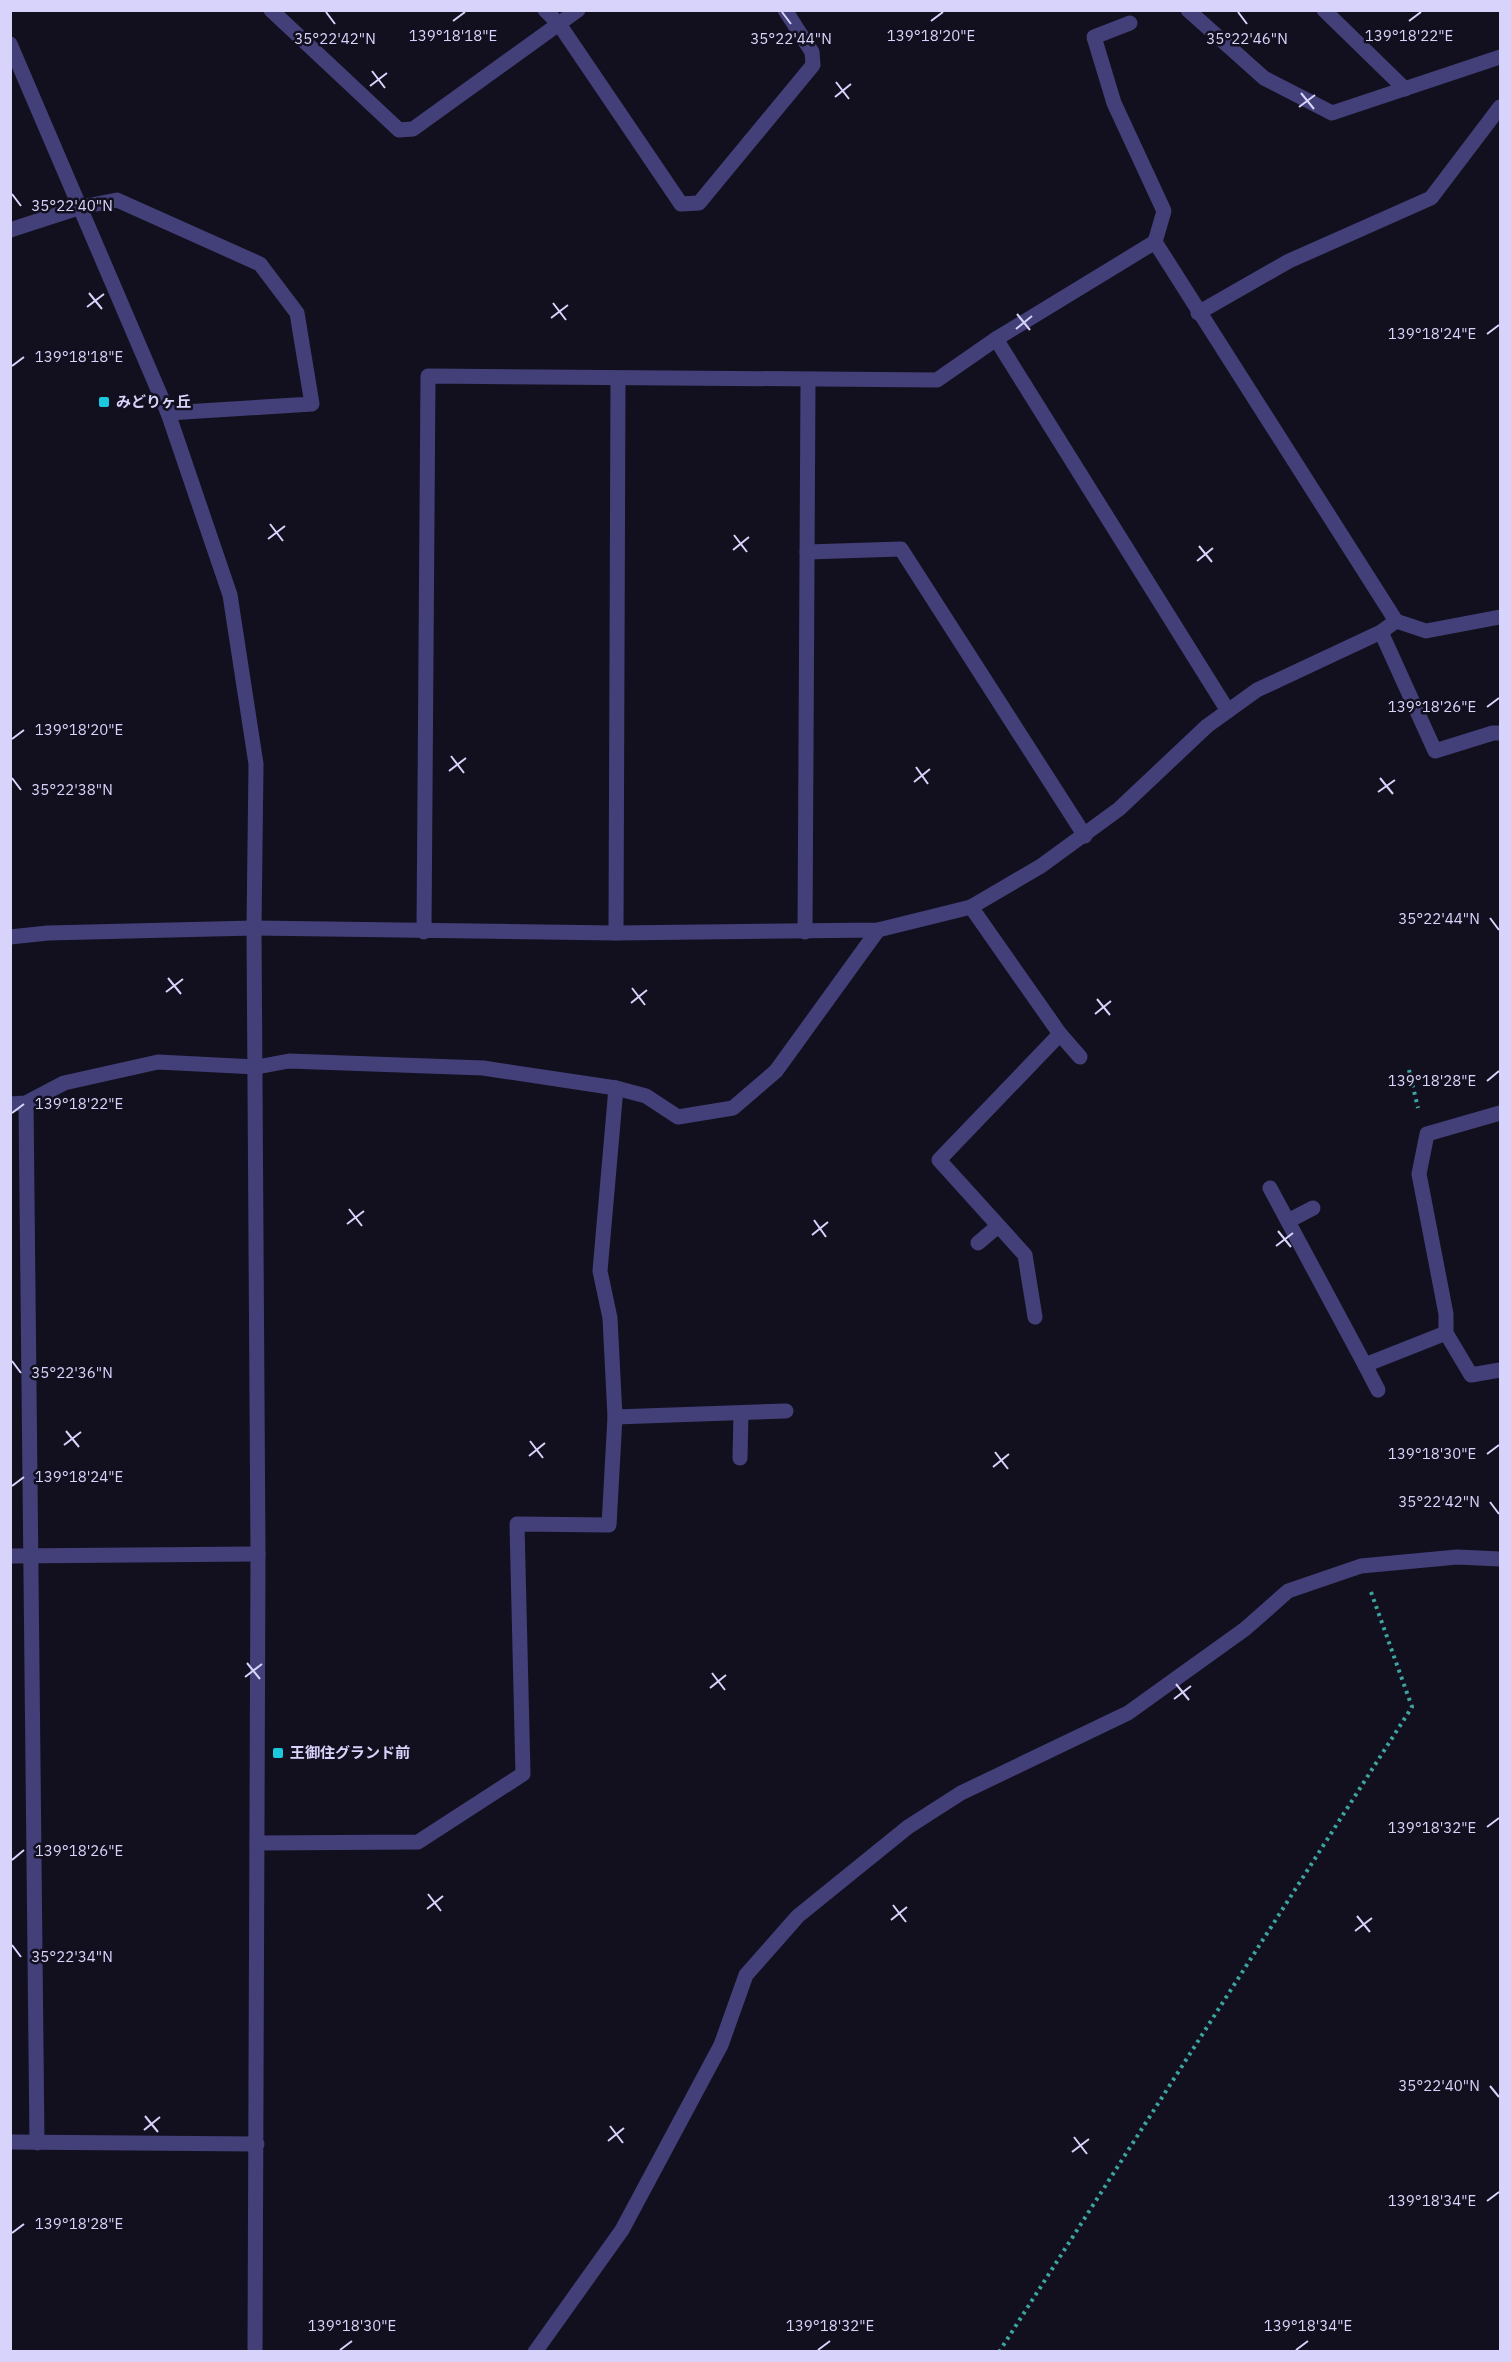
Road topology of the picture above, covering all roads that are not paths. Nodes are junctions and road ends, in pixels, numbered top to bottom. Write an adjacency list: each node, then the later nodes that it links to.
1 (271, 10): 8 (street)
2 (545, 10): 8 (street)
3 (578, 10): 8 (street)
4 (785, 10): 8 (street)
5 (1188, 10): 11 (street)
6 (1324, 10): 11 (street)
7 (1130, 23): 15 (street)
8 (559, 24)
9 (10, 44): 13 (street)
10 (1500, 57): 11 (street)
11 (1405, 89)
12 (1500, 107): 16 (street)
13 (81, 207): 14 (street); 20 (street); 20 (street)
14 (10, 230)
15 (1155, 242): 16 (street); 17 (street)
16 (1198, 313): 23 (street)
17 (996, 339): 19 (street); 25 (street)
18 (618, 379): 19 (street); 31 (street); 33 (street)
19 (808, 380): 21 (street)
20 (168, 413): 29 (street)
21 (807, 552): 27 (street); 32 (street)
22 (1500, 617): 23 (street)
23 (1396, 621): 24 (street)
24 (1381, 632): 25 (street); 26 (street)
25 (1228, 711): 27 (street)
26 (1500, 733)
27 (1085, 836): 28 (street)
28 (971, 908): 30 (street); 35 (street)
29 (254, 928): 31 (street); 34 (street); 37 (street)
30 (878, 930): 32 (street); 38 (street)
31 (424, 932): 33 (street)
32 (805, 932): 33 (street)
33 (616, 933)
34 (10, 937)
35 (1060, 1034): 36 (street); 44 (street)
36 (1080, 1057)
37 (257, 1067): 38 (street); 39 (street); 55 (street)
38 (615, 1088): 53 (street)
39 (18, 1103): 57 (street)
40 (1500, 1113): 47 (street)
41 (1270, 1188): 43 (street)
42 (1313, 1208): 43 (street)
43 (1288, 1221): 48 (street)
44 (998, 1226): 45 (street); 46 (street)
45 (978, 1242)
46 (1035, 1317)
47 (1446, 1333): 48 (street); 49 (street)
48 (1365, 1365): 50 (street)
49 (1500, 1370)
50 (1378, 1390)
51 (786, 1412): 52 (street)
52 (741, 1413): 53 (street); 54 (street)
53 (615, 1417): 59 (street)
54 (740, 1458)
55 (258, 1554): 57 (street); 59 (street)
56 (10, 1556): 57 (street)
57 (31, 1556): 61 (street)
58 (1500, 1559): 64 (street)
59 (257, 1843): 62 (street)
60 (10, 2142): 61 (street)
61 (37, 2143): 62 (street)
62 (257, 2144): 63 (street)
63 (255, 2352)
64 (535, 2352)

